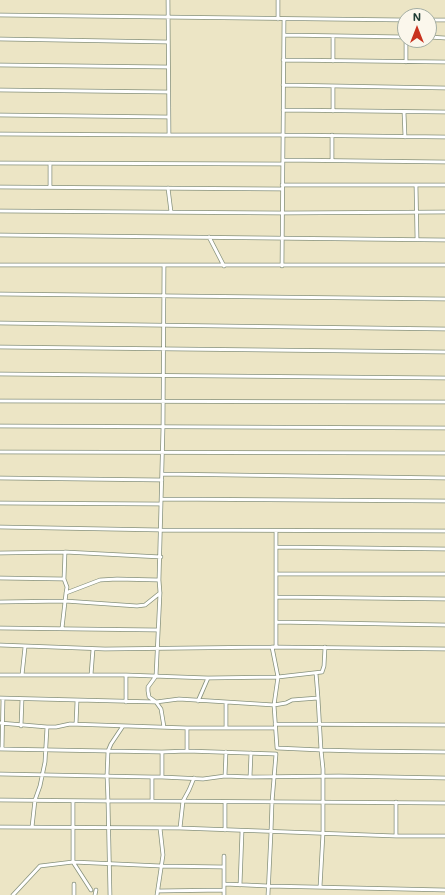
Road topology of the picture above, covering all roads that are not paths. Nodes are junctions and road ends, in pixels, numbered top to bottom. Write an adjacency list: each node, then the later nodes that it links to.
1 (168, 0): 4 (street)
2 (278, 0): 5 (street)
3 (0, 15): 4 (street)
4 (168, 18): 5 (street); 12 (street)
5 (278, 19): 6 (street)
6 (284, 19): 7 (street); 8 (street)
7 (397, 20)
8 (284, 35): 9 (street); 14 (street)
9 (333, 36): 10 (street); 15 (street)
10 (397, 39)
11 (0, 40): 12 (street)
12 (168, 42): 19 (street)
13 (405, 48): 16 (street)
14 (284, 60): 15 (street); 20 (street)
15 (333, 60): 16 (street)
16 (406, 62): 17 (street)
17 (445, 62)
18 (0, 65): 19 (street)
19 (168, 67): 24 (street)
20 (283, 86): 21 (street); 25 (street)
21 (333, 86): 22 (street); 26 (street)
22 (445, 88)
23 (0, 90): 24 (street)
24 (168, 92): 30 (street)
25 (283, 110): 26 (street); 33 (street)
26 (333, 111): 27 (street)
27 (404, 112): 28 (street); 35 (street)
28 (445, 112)
29 (0, 115): 30 (street)
30 (168, 117): 32 (street)
31 (0, 134): 32 (street)
32 (169, 135): 33 (street)
33 (283, 135): 34 (street); 37 (street)
34 (332, 136): 35 (street); 38 (street)
35 (405, 137): 36 (street)
36 (445, 137)
37 (283, 160): 38 (street); 42 (street)
38 (332, 160): 39 (street)
39 (445, 162)
40 (0, 163): 41 (street)
41 (50, 163): 42 (street); 47 (street)
42 (283, 164): 43 (street)
43 (282, 185): 44 (street); 49 (street)
44 (416, 185): 45 (street); 52 (street)
45 (445, 185)
46 (0, 187): 47 (street)
47 (50, 187): 48 (street)
48 (168, 188): 49 (street); 51 (street)
49 (282, 189): 54 (street)
50 (0, 211): 51 (street)
51 (171, 212): 54 (street)
52 (416, 212): 53 (street); 54 (street); 58 (street)
53 (445, 212)
54 (282, 213): 57 (street)
55 (0, 235): 56 (street)
56 (209, 237): 57 (street); 63 (street)
57 (282, 238): 58 (street); 64 (street)
58 (417, 239): 59 (street)
59 (445, 240)
60 (0, 265): 62 (street)
61 (445, 265): 64 (street)
62 (164, 266): 63 (street); 66 (street)
63 (224, 266): 64 (street)
64 (282, 266)
65 (0, 294): 66 (street)
66 (164, 296): 67 (street); 69 (street)
67 (445, 299)
68 (0, 323): 69 (street)
69 (164, 325): 70 (street); 72 (street)
70 (445, 329)
71 (0, 347): 72 (street)
72 (163, 349): 73 (street); 75 (street)
73 (445, 352)
74 (0, 374): 75 (street)
75 (163, 375): 76 (street); 78 (street)
76 (445, 378)
77 (0, 401): 78 (street)
78 (163, 401): 79 (street); 81 (street)
79 (445, 402)
80 (0, 426): 81 (street)
81 (163, 427): 82 (street); 84 (street)
82 (445, 428)
83 (0, 452): 84 (street)
84 (162, 452): 85 (street); 86 (street)
85 (445, 453)
86 (162, 474): 88 (street); 89 (street)
87 (0, 478): 89 (street)
88 (445, 478)
89 (162, 480): 90 (street)
90 (162, 499): 91 (street); 93 (street)
91 (445, 501)
92 (0, 503): 93 (street)
93 (162, 504): 95 (street)
94 (0, 527): 95 (street)
95 (161, 530): 97 (street); 102 (street)
96 (445, 530): 97 (street)
97 (276, 531): 98 (street)
98 (276, 547): 99 (street); 103 (street)
99 (445, 549)
100 (65, 552): 101 (street); 102 (street); 106 (street)
101 (0, 553)
102 (160, 557): 107 (street)
103 (276, 574): 104 (street); 110 (street)
104 (445, 574)
105 (0, 578): 106 (street)
106 (64, 579): 108 (street)
107 (159, 580): 108 (street); 109 (street)
108 (66, 593): 112 (street)
109 (160, 593): 112 (street); 118 (street)
110 (276, 597): 111 (street); 114 (street)
111 (445, 599)
112 (65, 601): 113 (street); 117 (street)
113 (0, 602)
114 (276, 622): 115 (street); 122 (street)
115 (445, 625)
116 (0, 628): 117 (street)
117 (62, 628): 118 (street)
118 (158, 630): 124 (street)
119 (0, 645): 120 (street)
120 (24, 647): 125 (street); 129 (street)
121 (272, 647): 122 (street); 124 (street); 133 (street)
122 (276, 647): 123 (street)
123 (325, 647): 126 (street); 127 (street)
124 (158, 648): 125 (street); 132 (street)
125 (93, 649): 130 (street)
126 (445, 649)
127 (316, 673): 133 (street); 135 (street)
128 (0, 675): 129 (street)
129 (22, 675): 130 (street)
130 (92, 675): 131 (street)
131 (126, 675): 132 (street); 140 (street)
132 (156, 676): 134 (street); 141 (street)
133 (278, 677): 134 (street); 143 (street)
134 (208, 678): 139 (street)
135 (318, 698): 143 (street); 148 (street)
136 (2, 699): 137 (street); 144 (street)
137 (22, 699): 138 (street); 149 (street)
138 (77, 701): 140 (street); 146 (street)
139 (198, 701): 141 (street); 142 (street)
140 (126, 702): 141 (street)
141 (156, 702): 153 (street)
142 (226, 703): 143 (street); 155 (street)
143 (274, 705): 147 (street)
144 (1, 714): 145 (street)
145 (1, 724): 149 (street); 158 (street)
146 (76, 724): 150 (street); 152 (street)
147 (275, 724): 148 (street); 156 (street)
148 (320, 724): 151 (street); 160 (street)
149 (21, 726): 152 (street)
150 (123, 726): 153 (street); 161 (street)
151 (445, 726)
152 (47, 727): 159 (street)
153 (164, 727): 154 (street)
154 (187, 728): 155 (street); 162 (street)
155 (226, 728): 156 (street)
156 (275, 728): 157 (street)
157 (277, 748): 160 (street); 167 (street)
158 (1, 749): 159 (street)
159 (46, 750): 161 (street); 170 (street)
160 (321, 750): 165 (street); 172 (street)
161 (108, 751): 163 (street); 169 (street)
162 (187, 751): 163 (street); 164 (street)
163 (162, 752): 174 (street)
164 (226, 752): 166 (street); 171 (street)
165 (445, 752)
166 (251, 753): 167 (street); 175 (street)
167 (276, 754): 176 (street)
168 (0, 774): 170 (street)
169 (107, 775): 170 (street); 173 (street); 182 (street)
170 (43, 776): 180 (street)
171 (225, 776): 175 (street); 177 (street)
172 (323, 776): 176 (street); 178 (street); 187 (street)
173 (152, 777): 174 (street); 183 (street)
174 (162, 777): 177 (street)
175 (250, 777): 176 (street)
176 (273, 777): 186 (street)
177 (194, 778): 184 (street)
178 (445, 778)
179 (0, 800): 180 (street)
180 (35, 800): 181 (street); 191 (street)
181 (73, 801): 182 (street); 192 (street)
182 (108, 801): 183 (street); 193 (street)
183 (152, 801): 184 (street)
184 (183, 802): 185 (street); 195 (street)
185 (225, 802): 186 (street); 196 (street)
186 (272, 802): 187 (street); 198 (street)
187 (323, 802): 188 (street); 199 (street)
188 (396, 802): 189 (street); 200 (street)
189 (445, 803)
190 (0, 827): 191 (street)
191 (32, 827): 192 (street)
192 (73, 827): 193 (street); 203 (street)
193 (109, 828): 194 (street); 204 (street)
194 (160, 828): 195 (street); 205 (street)
195 (180, 828): 196 (street)
196 (224, 830): 197 (street)
197 (242, 831): 198 (street); 209 (street)
198 (271, 832): 199 (street); 210 (street)
199 (323, 833): 200 (street); 211 (street)
200 (396, 836): 201 (street)
201 (445, 836)
202 (224, 856): 206 (street)
203 (73, 862): 204 (street); 216 (street); 218 (street)
204 (109, 864): 205 (street); 219 (street)
205 (161, 866): 206 (street); 215 (street)
206 (224, 867): 208 (street)
207 (74, 884): 217 (street)
208 (225, 884): 209 (street); 213 (street)
209 (240, 885): 210 (street)
210 (268, 886): 211 (street); 223 (street)
211 (320, 887): 214 (street)
212 (192, 890): 213 (street); 215 (street); 221 (street)
213 (224, 890): 222 (street)
214 (445, 890)
215 (158, 891): 220 (street)
216 (13, 895)
217 (74, 895)
218 (95, 895)
219 (110, 895)
220 (157, 895)
221 (192, 895)
222 (224, 895)
223 (268, 895)

